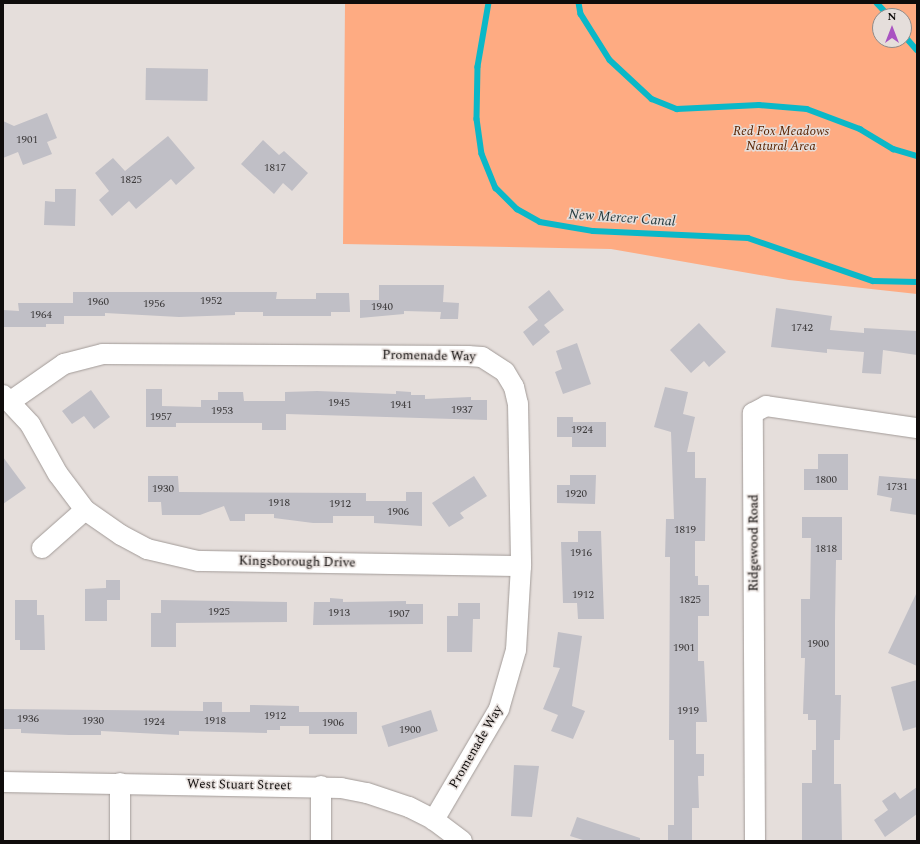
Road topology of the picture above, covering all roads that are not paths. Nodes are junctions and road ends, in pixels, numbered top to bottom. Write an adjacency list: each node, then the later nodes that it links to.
1 (7, 398): 3 (street, Kingsborough Drive); 5 (street, Promenade Way)
2 (917, 428): 13 (street, Ridgewood Road)
3 (85, 510): 4 (street); 5 (street, Kingsborough Drive)
4 (42, 548)
5 (521, 566): 9 (street, Promenade Way)
6 (3, 782): 7 (street, West Stuart Street)
7 (120, 783): 8 (street, West Stuart Street); 10 (street)
8 (321, 786): 9 (street, West Stuart Street); 11 (street)
9 (434, 820): 12 (street, West Stuart Street)
10 (120, 841)
11 (321, 841)
12 (462, 841)
13 (755, 841)

